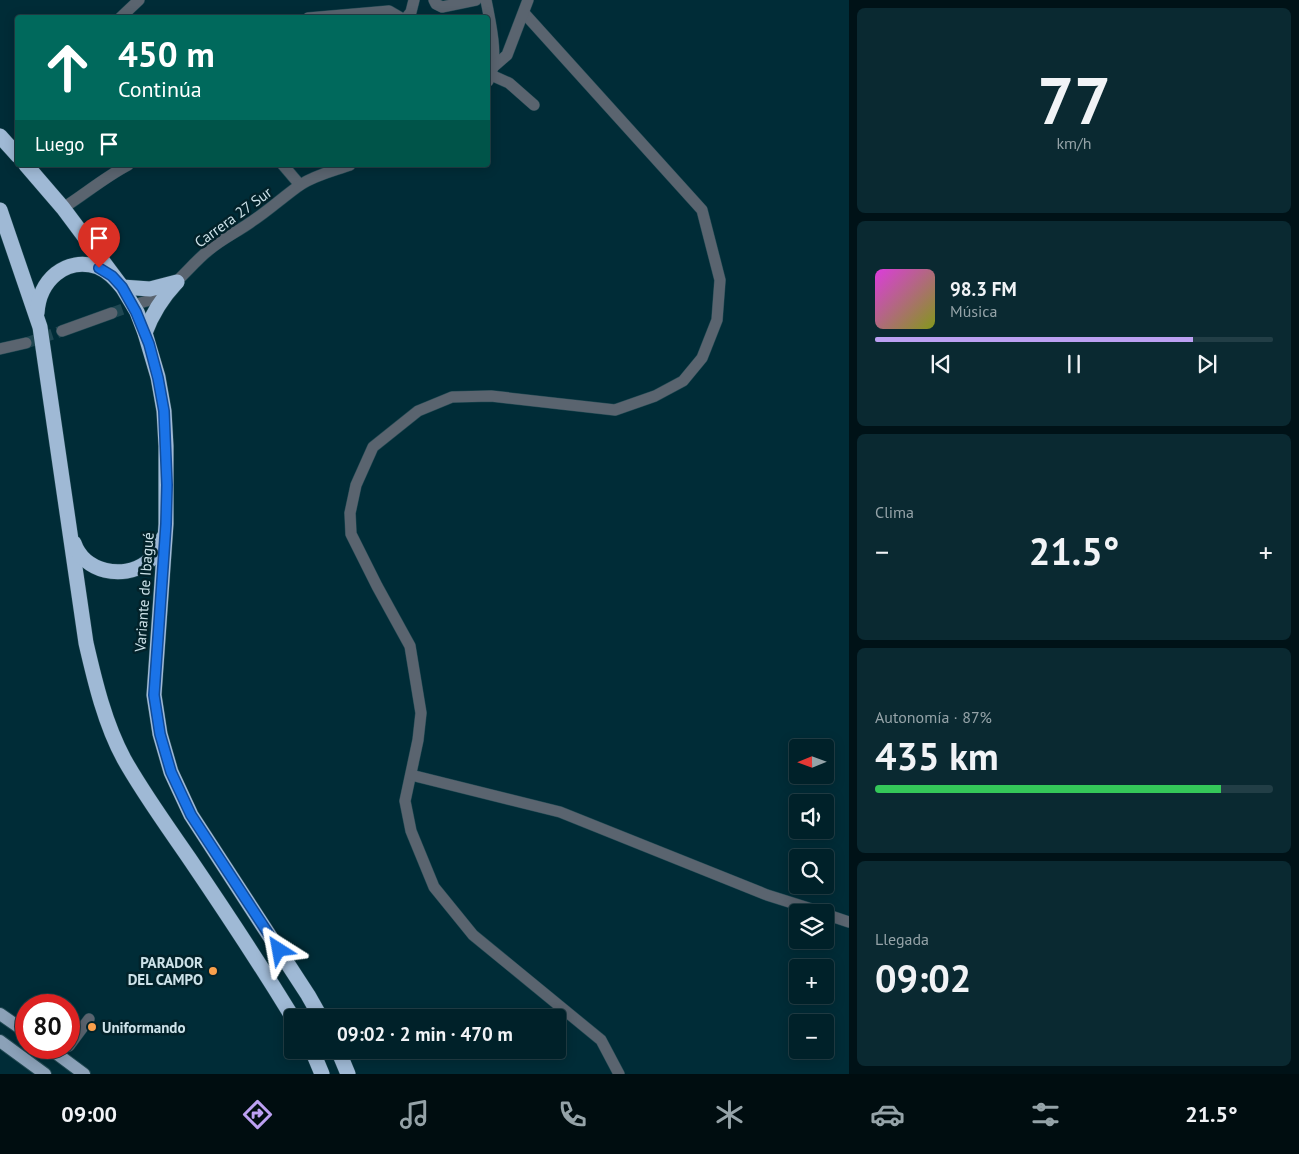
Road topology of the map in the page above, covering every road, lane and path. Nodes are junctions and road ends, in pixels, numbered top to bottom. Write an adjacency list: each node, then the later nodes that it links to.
1 (139, 0): 8 (street)
2 (414, 0): 11 (street)
3 (434, 0): 4 (street)
4 (476, 0)
5 (486, 0): 12 (street)
6 (528, 0): 7 (street)
7 (524, 13): 14 (street); 37 (street)
8 (123, 15)
9 (336, 15): 10 (street)
10 (395, 15)
11 (408, 15)
12 (488, 15)
13 (490, 25): 14 (street)
14 (490, 75): 15 (street)
15 (534, 105)
16 (0, 136): 17 (highway)
17 (15, 153)
18 (28, 167): 24 (highway, Variante de Ibagué)
19 (124, 167): 24 (street)
20 (285, 167): 23 (street)
21 (336, 167): 22 (street, Carrera 27 Sur)
22 (316, 170): 23 (street, Carrera 27 Sur)
23 (300, 185): 26 (street, Carrera 27 Sur)
24 (63, 208): 27 (highway, Variante de Ibagué)
25 (0, 210): 30 (highway)
26 (177, 282): 27 (highway); 28 (street, Carrera 27 Sur); 32 (highway)
27 (122, 287): 30 (highway); 32 (highway, Variante de Ibagué)
28 (140, 303)
29 (112, 313): 31 (street)
30 (40, 327): 36 (highway)
31 (62, 331)
32 (146, 333): 35 (highway, Variante de Ibagué)
33 (26, 343): 34 (street)
34 (0, 349)
35 (166, 524): 36 (highway); 42 (highway, Variante de Ibagué)
36 (70, 532): 41 (highway)
37 (411, 775): 38 (street); 55 (street)
38 (796, 904)
39 (834, 917): 40 (street)
40 (849, 922)
41 (288, 1009)
42 (316, 1009)
43 (0, 1014): 45 (main road)
44 (89, 1019): 46 (street)
45 (15, 1024)
46 (80, 1031)
47 (0, 1041): 51 (main road)
48 (73, 1059): 52 (main road)
49 (316, 1059): 53 (highway)
50 (342, 1059): 54 (highway)
51 (45, 1074)
52 (84, 1074)
53 (322, 1074)
54 (348, 1074)
55 (619, 1074)

